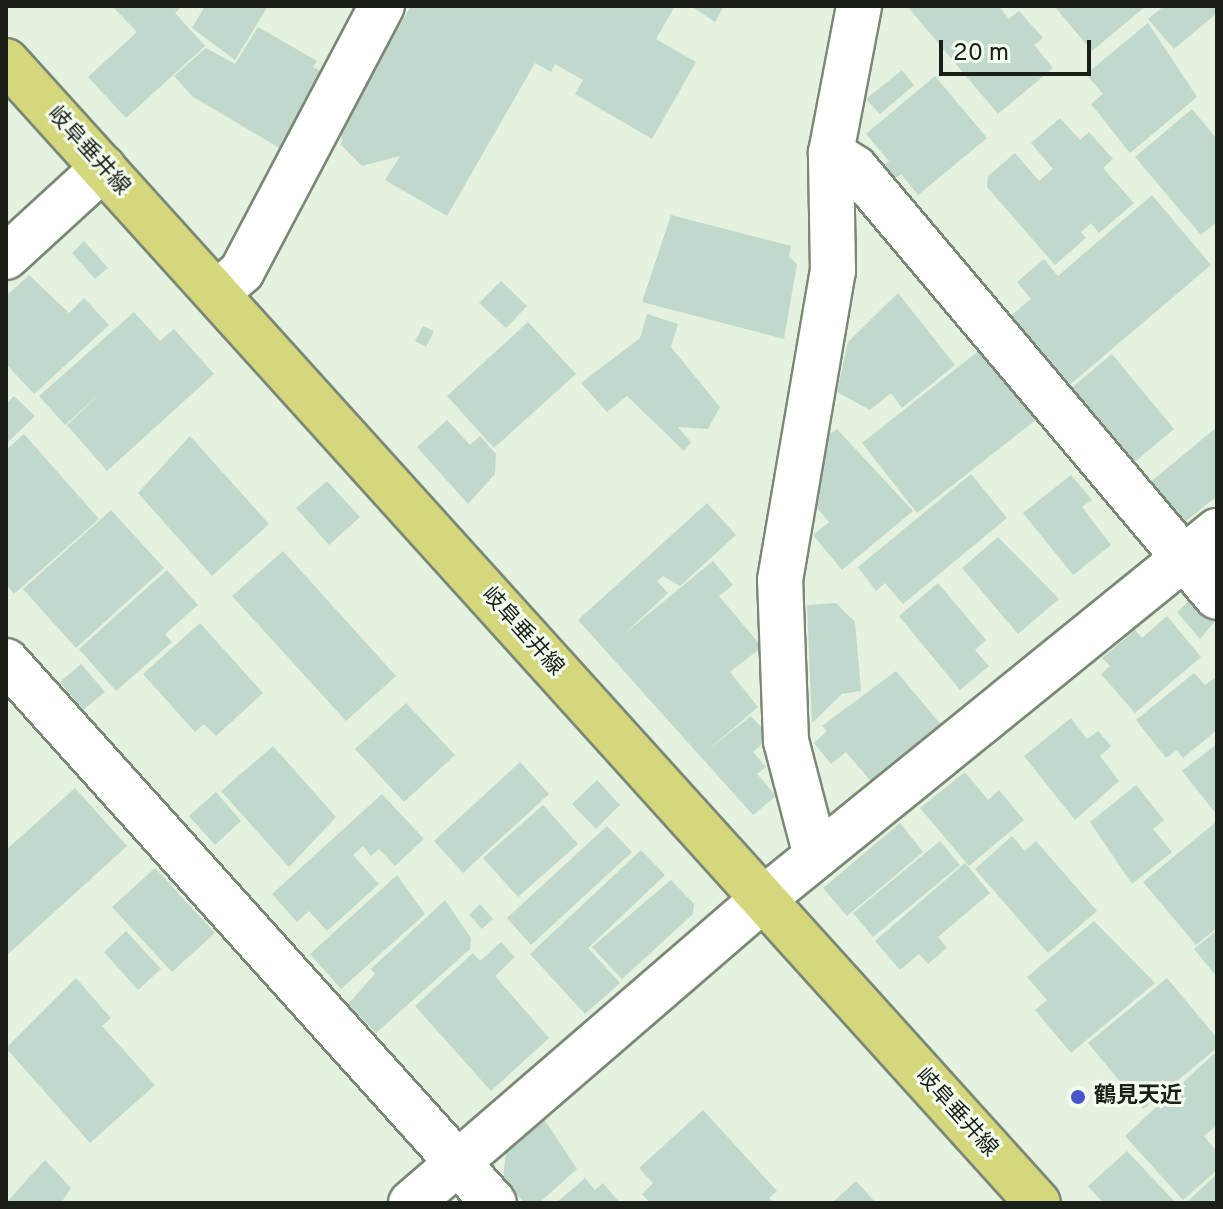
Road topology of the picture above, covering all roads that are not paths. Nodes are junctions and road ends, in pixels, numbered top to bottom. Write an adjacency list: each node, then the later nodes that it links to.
1 (382, 6): 7 (street)
2 (859, 6): 4 (street)
3 (6, 61): 5 (main road, 岐阜垂井線)
4 (831, 153): 9 (street); 12 (street)
5 (103, 168): 6 (street); 7 (main road, 岐阜垂井線)
6 (6, 257)
7 (217, 293): 13 (main road, 岐阜垂井線)
8 (1217, 531): 9 (street)
9 (1184, 558): 10 (street); 12 (street)
10 (1217, 597)
11 (6, 661): 14 (street)
12 (816, 856): 13 (street)
13 (762, 900): 14 (street); 17 (main road, 岐阜垂井線)
14 (458, 1163): 15 (street); 16 (street)
15 (411, 1203)
16 (494, 1203)
17 (1038, 1203)

